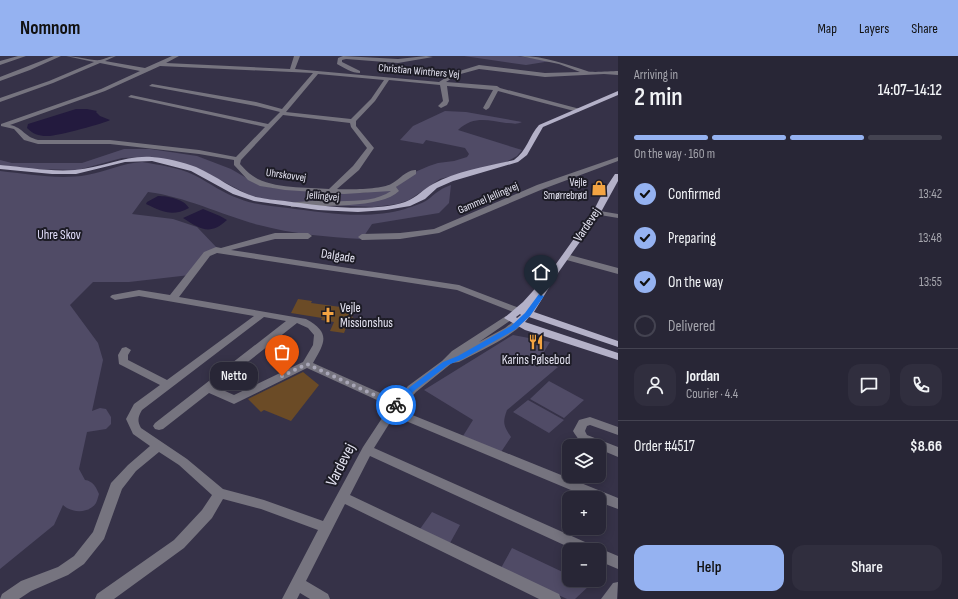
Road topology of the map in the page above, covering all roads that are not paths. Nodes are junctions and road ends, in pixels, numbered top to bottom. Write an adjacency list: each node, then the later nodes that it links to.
1 (23, 56): 10 (street)
2 (58, 56): 19 (street)
3 (69, 56): 9 (street)
4 (113, 56): 9 (street)
5 (176, 56): 11 (street)
6 (297, 56): 13 (street)
7 (523, 56): 15 (street)
8 (430, 57): 17 (street)
9 (100, 61): 12 (street); 25 (street)
10 (0, 63)
11 (159, 64): 12 (street); 13 (street, Christian Winthers Vej)
12 (145, 70): 31 (street)
13 (292, 70): 14 (street, Christian Winthers Vej)
14 (317, 72): 17 (street, Christian Winthers Vej); 29 (street)
15 (592, 73): 16 (street); 20 (street)
16 (618, 73)
17 (365, 76): 18 (street, Christian Winthers Vej)
18 (388, 78): 20 (street, Christian Winthers Vej); 30 (street)
19 (0, 79)
20 (441, 83): 22 (street, Christian Winthers Vej); 26 (street)
21 (152, 86): 29 (street)
22 (498, 88): 27 (street); 28 (street, Christian Winthers Vej)
23 (618, 93): 28 (main road, Jellingvej)
24 (131, 97): 32 (street)
25 (0, 100)
26 (441, 106)
27 (486, 108)
28 (578, 110): 40 (main road, Jellingvej)
29 (282, 112): 30 (street); 32 (street)
30 (353, 122): 39 (street)
31 (3, 126): 33 (street)
32 (269, 126): 33 (street)
33 (238, 159): 39 (street, Uhrskovvej)
34 (618, 159): 44 (street, Gammel Jellingvej)
35 (0, 167): 40 (main road, Jellingvej)
36 (413, 172): 38 (street, Uhrskovvej)
37 (618, 176): 41 (main road, Vardevej)
38 (392, 186): 39 (street, Uhrskovvej); 40 (street, Uhrskovvej)
39 (331, 191)
40 (294, 205)
41 (597, 212): 42 (street); 46 (main road, Vardevej)
42 (618, 216)
43 (308, 236): 45 (street)
44 (362, 237)
45 (222, 251): 49 (street, Dalgade); 50 (street, Dalgade)
46 (566, 257): 47 (street); 50 (main road, Vardevej)
47 (618, 272)
48 (115, 297): 49 (street)
49 (172, 299): 51 (street)
50 (523, 313): 53 (main road, Vardevej); 54 (main road)
51 (262, 314): 52 (street); 58 (street)
52 (294, 320): 57 (street); 59 (street)
53 (513, 320): 56 (main road); 60 (street, Vardevej)
54 (618, 344)
55 (126, 350): 58 (street)
56 (618, 357)
57 (307, 364): 59 (street); 60 (street)
58 (167, 384): 63 (street)
59 (208, 388): 61 (street)
60 (394, 408): 64 (street, Vardevej); 68 (street)
61 (159, 426)
62 (618, 431): 65 (street)
63 (159, 445): 66 (street); 75 (street)
64 (367, 450): 67 (street, Vardevej); 70 (street)
65 (618, 452)
66 (220, 494): 69 (street); 76 (street)
67 (343, 497): 69 (street, Vardevej); 79 (street)
68 (618, 504)
69 (327, 528): 73 (street, Vardevej)
70 (574, 543)
71 (606, 557): 72 (street)
72 (618, 563)
73 (298, 584): 77 (street, Vardevej); 78 (street)
74 (618, 588): 80 (street)
75 (7, 599)
76 (102, 599)
77 (289, 599)
78 (323, 599)
79 (554, 599)
80 (608, 599)

